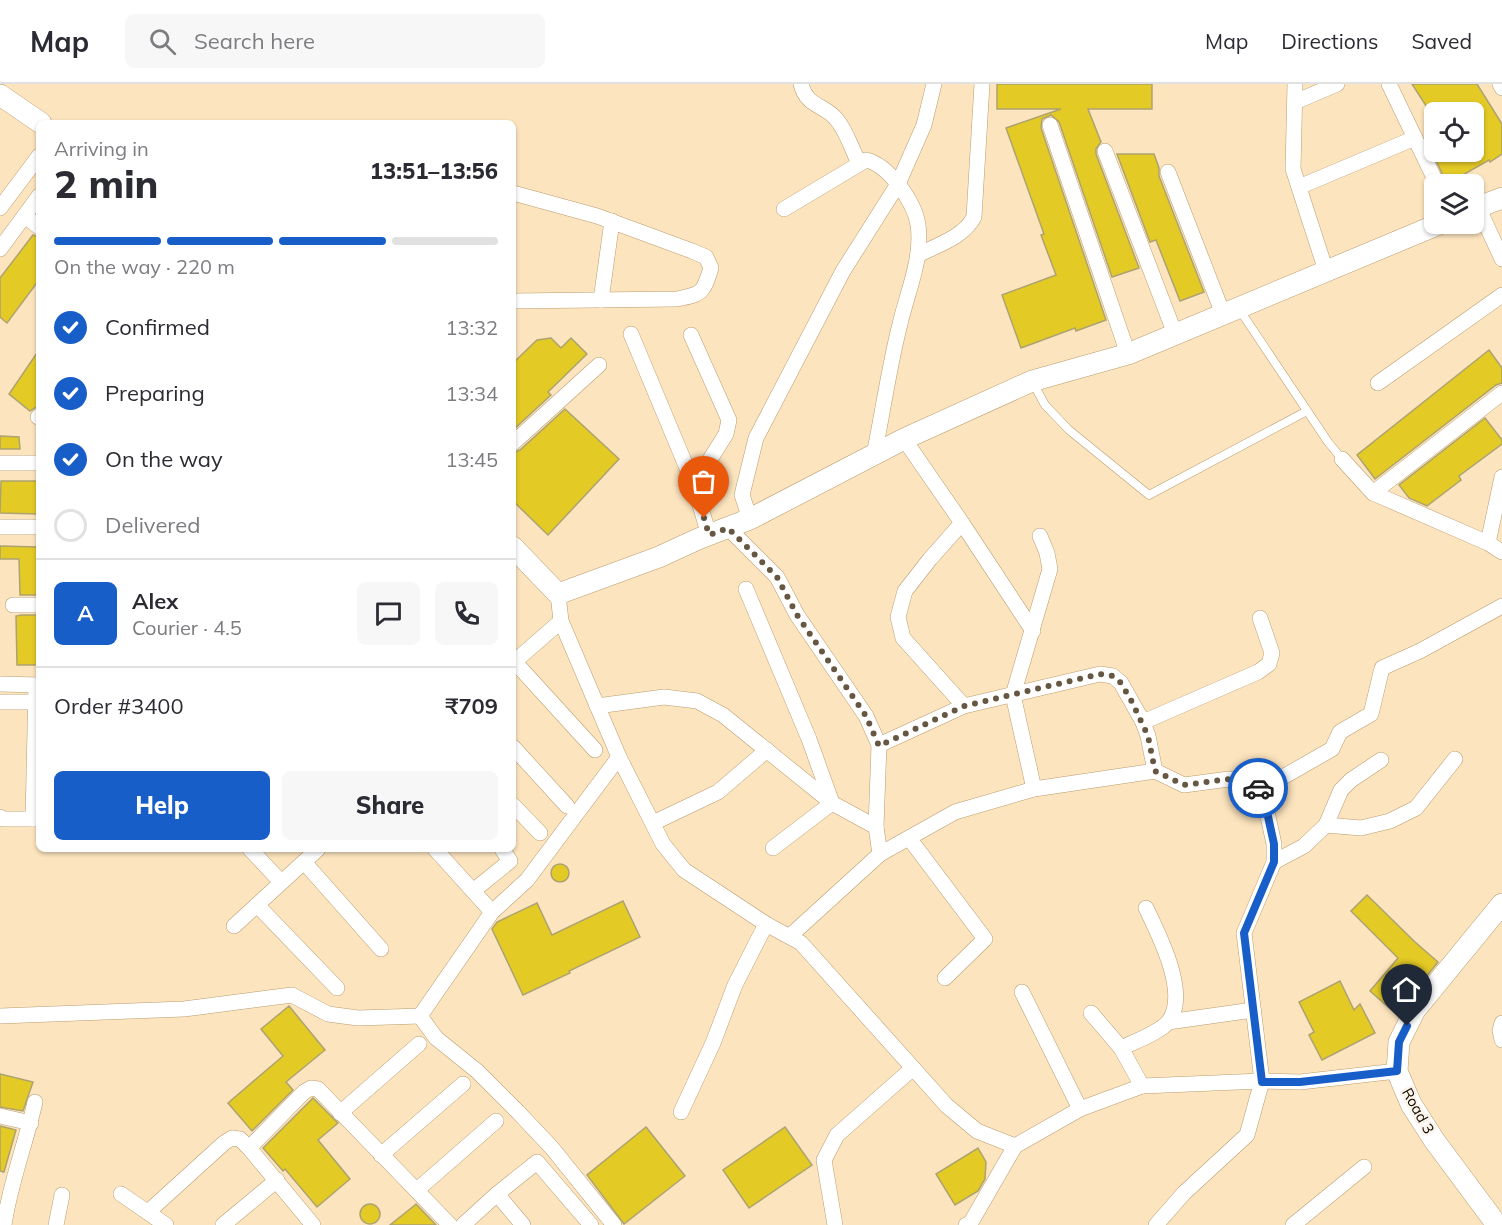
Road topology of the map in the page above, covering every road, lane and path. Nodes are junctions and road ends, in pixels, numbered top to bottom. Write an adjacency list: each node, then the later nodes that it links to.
1 (801, 84): 16 (street)
2 (934, 84): 19 (street)
3 (982, 84): 33 (street)
4 (1295, 84): 10 (street)
5 (1337, 84): 10 (street)
6 (1389, 84): 13 (street)
7 (1500, 84): 8 (street)
8 (1502, 88)
9 (0, 94): 11 (street)
10 (1295, 102): 20 (street)
11 (37, 120)
12 (1050, 125): 43 (street)
13 (1415, 138): 18 (street); 20 (street)
14 (1105, 151): 41 (street)
15 (36, 160): 25 (street)
16 (859, 163): 19 (street); 26 (street)
17 (1168, 172): 39 (street)
18 (1432, 174)
19 (898, 184): 33 (street); 58 (street)
20 (1299, 187): 35 (street)
21 (516, 194): 28 (street)
22 (1502, 198): 24 (street)
23 (36, 200): 27 (street)
24 (1484, 205)
25 (0, 208)
26 (784, 209)
27 (25, 216): 30 (street); 32 (street)
28 (612, 221): 37 (street); 37 (street)
29 (1484, 224): 34 (street)
30 (36, 225)
31 (1424, 230): 35 (street)
32 (0, 249)
33 (918, 255): 51 (street)
34 (1502, 259)
35 (1326, 271): 39 (street)
36 (1502, 295): 46 (street)
37 (601, 300): 38 (street)
38 (516, 301)
39 (1230, 311): 41 (street); 48 (lane)
40 (631, 334): 56 (street)
41 (1175, 334): 43 (street)
42 (691, 335): 56 (street)
43 (1128, 354): 45 (street)
44 (599, 365): 50 (street)
45 (1032, 381): 48 (lane); 49 (street)
46 (1378, 383)
47 (1502, 393): 57 (street)
48 (1307, 411): 52 (lane)
49 (904, 439): 51 (street); 59 (street)
50 (516, 440)
51 (874, 454): 58 (street)
52 (1342, 459): 57 (street)
53 (0, 463): 54 (street)
54 (36, 463)
55 (1502, 477): 64 (street)
56 (694, 485): 62 (street)
57 (1372, 492): 64 (street)
58 (750, 519): 62 (street)
59 (962, 523): 74 (street); 83 (street)
60 (0, 527): 61 (street)
61 (36, 527)
62 (718, 532): 68 (street); 85 (street)
63 (1040, 536): 74 (street)
64 (1488, 543): 66 (street)
65 (516, 550): 68 (street)
66 (1502, 552)
67 (746, 589): 96 (street)
68 (558, 594): 73 (street)
69 (13, 605): 70 (street)
70 (36, 605)
71 (1502, 606): 95 (street)
72 (1260, 618): 84 (street)
73 (561, 621): 75 (street); 82 (street)
74 (1033, 631): 79 (street)
75 (516, 659)
76 (516, 663): 87 (street)
77 (0, 684): 78 (street)
78 (36, 685)
79 (1013, 695): 83 (street); 84 (street); 94 (street)
80 (0, 702): 81 (street)
81 (36, 702)
82 (597, 706): 88 (street); 89 (street)
83 (964, 706): 85 (street)
84 (1143, 722): 92 (street)
85 (879, 746): 103 (street)
86 (516, 750): 97 (street)
87 (595, 750)
88 (767, 750): 96 (street); 101 (street)
89 (619, 757): 101 (street); 119 (street)
90 (1455, 759): 102 (street)
91 (1381, 760): 102 (street)
92 (1155, 771): 94 (street); 95 (street)
93 (36, 775): 100 (street)
94 (1034, 789): 105 (street)
95 (1262, 789): 113 (street)
96 (832, 803): 103 (street); 106 (street)
97 (567, 806)
98 (516, 807): 104 (street)
99 (0, 817): 100 (street)
100 (36, 819)
101 (652, 823): 120 (street)
102 (1326, 825): 113 (street)
103 (876, 827): 111 (street)
104 (540, 833)
105 (909, 838): 111 (street); 124 (street)
106 (773, 848)
107 (253, 852): 114 (street)
108 (315, 852): 112 (street)
109 (438, 852): 115 (street)
110 (504, 852): 115 (street)
111 (880, 854): 122 (street)
112 (304, 862): 114 (street); 123 (street)
113 (1274, 862): 127 (street)
114 (281, 882): 117 (street)
115 (473, 891): 119 (street)
116 (1502, 904): 137 (street, Road 3)
117 (256, 905): 121 (street); 125 (street)
118 (1146, 908): 131 (street)
119 (492, 912): 130 (street)
120 (766, 924): 122 (street); 143 (street)
121 (234, 926)
122 (790, 936): 136 (street)
123 (381, 949)
124 (945, 978)
125 (337, 988)
126 (1022, 992): 142 (street)
127 (1253, 1010): 131 (street); 138 (street)
128 (1091, 1013): 135 (street)
129 (0, 1016): 130 (street)
130 (420, 1016): 169 (street)
131 (1168, 1022): 135 (street)
132 (1502, 1023): 133 (street)
133 (1502, 1040)
134 (419, 1044): 144 (street)
135 (1121, 1048): 140 (street)
136 (913, 1068): 148 (street); 170 (street)
137 (1397, 1071): 138 (street); 174 (street, Road 3)
138 (1262, 1082): 140 (street); 172 (street)
139 (463, 1084): 150 (street)
140 (1142, 1086): 142 (street)
141 (35, 1102): 147 (street)
142 (1080, 1109): 148 (street)
143 (681, 1112)
144 (340, 1113): 149 (street); 150 (street)
145 (0, 1116): 147 (street)
146 (496, 1121): 155 (street)
147 (31, 1123): 153 (street)
148 (1015, 1146): 171 (street)
149 (249, 1148): 154 (street); 159 (street)
150 (381, 1155): 155 (street)
151 (0, 1165): 153 (street)
152 (1364, 1167): 173 (street)
153 (16, 1169): 160 (street)
154 (277, 1180): 163 (street); 164 (street)
155 (417, 1190): 165 (street)
156 (121, 1194): 159 (street)
157 (497, 1194): 166 (street); 167 (street); 168 (street)
158 (62, 1195): 161 (street)
159 (148, 1212): 162 (street)
160 (3, 1216)
161 (56, 1225)
162 (166, 1225)
163 (223, 1225)
164 (314, 1225)
165 (450, 1225)
166 (463, 1225)
167 (523, 1225)
168 (591, 1225)
169 (614, 1225)
170 (834, 1225)
171 (969, 1225)
172 (1156, 1225)
173 (1293, 1225)
174 (1497, 1225)

